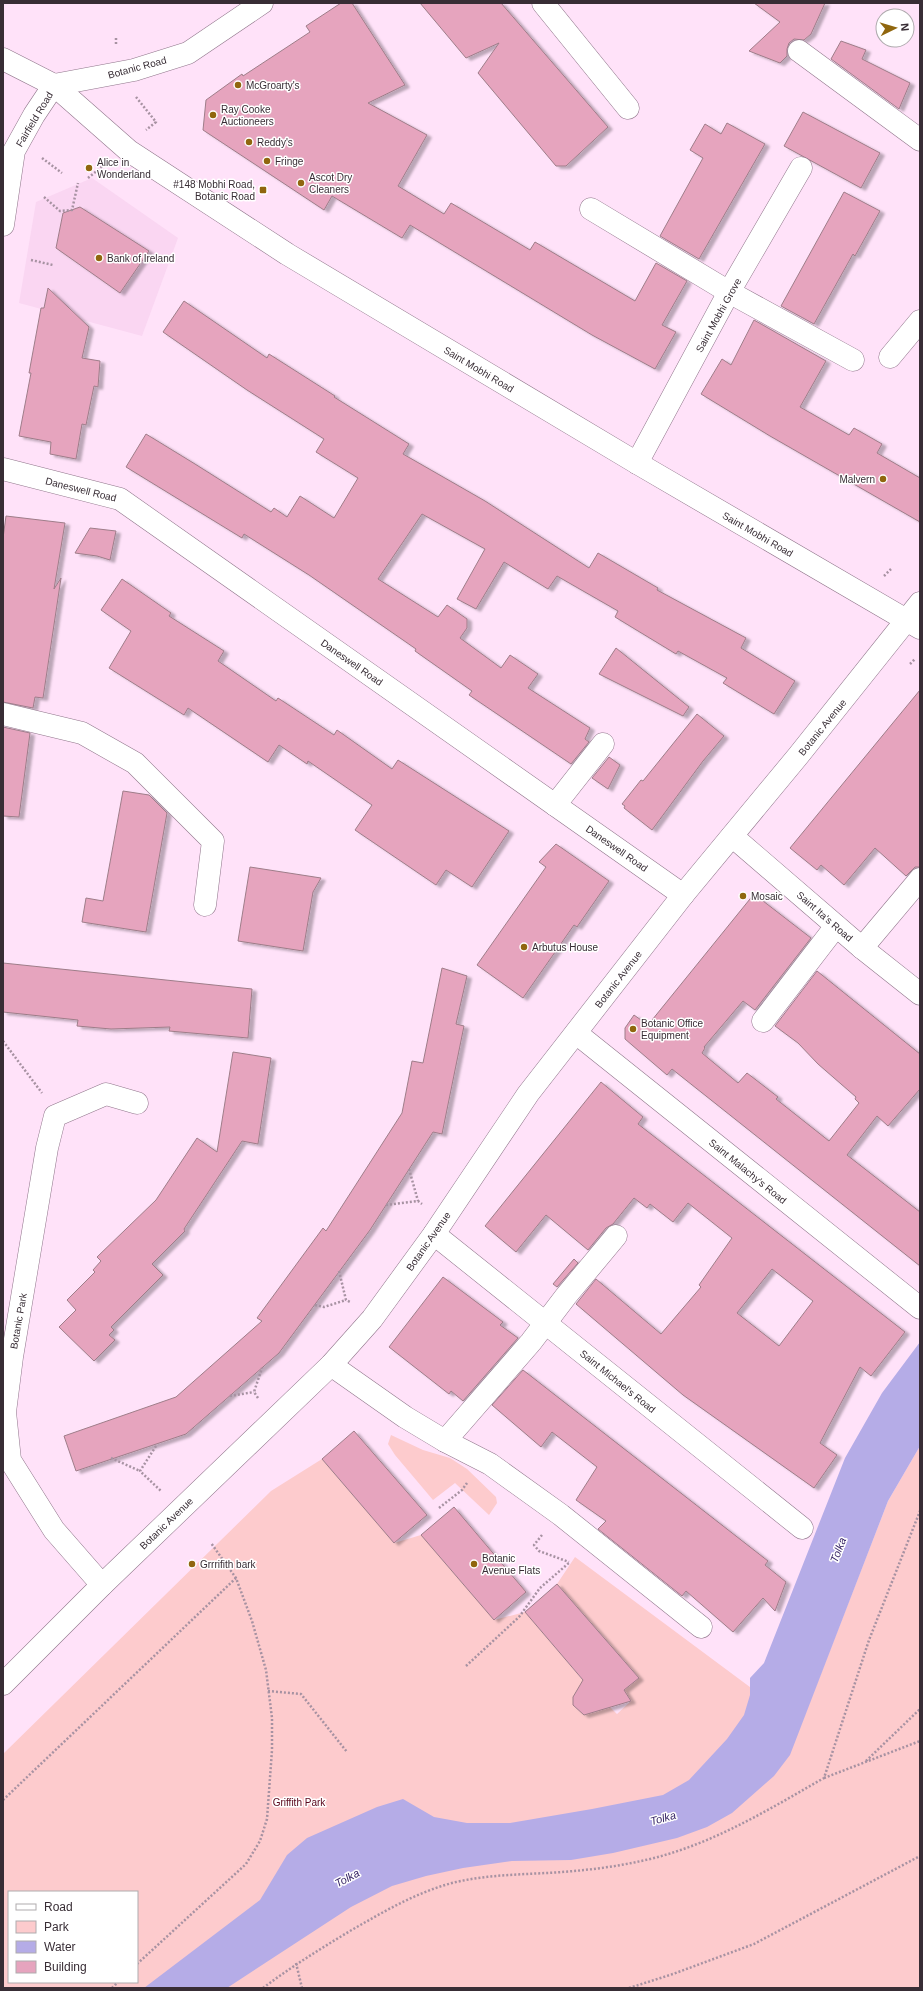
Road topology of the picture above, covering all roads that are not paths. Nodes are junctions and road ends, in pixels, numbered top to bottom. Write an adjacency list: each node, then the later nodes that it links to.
1 (262, 3): 5 (street, Botanic Road)
2 (543, 3): 6 (street)
3 (798, 51): 7 (street)
4 (3, 59): 5 (street)
5 (54, 85): 10 (street, Fairfield Road); 15 (street, Saint Mobhi Road)
6 (628, 108)
7 (920, 140)
8 (801, 168): 11 (street, Saint Mobhi Grove)
9 (592, 209): 11 (street)
10 (3, 226)
11 (729, 292): 14 (street); 15 (street, Saint Mobhi Grove)
12 (920, 321): 13 (street)
13 (890, 357)
14 (852, 360)
15 (637, 463): 18 (street, Saint Mobhi Road)
16 (3, 469): 21 (street, Daneswell Road)
17 (920, 603): 18 (street, Botanic Avenue)
18 (914, 624): 22 (street, Botanic Avenue)
19 (3, 714): 25 (street)
20 (603, 744): 21 (street)
21 (555, 805): 24 (street, Daneswell Road)
22 (732, 836): 24 (street, Botanic Avenue); 26 (street, Saint Ita's Road)
23 (920, 879): 27 (street)
24 (683, 894): 30 (street, Botanic Avenue)
25 (205, 905)
26 (836, 926): 27 (street, Saint Ita's Road); 29 (street)
27 (862, 948): 28 (street, Saint Ita's Road)
28 (920, 994)
29 (763, 1020)
30 (576, 1033): 32 (street, Botanic Avenue); 34 (street, Saint Malachy's Road)
31 (137, 1103): 39 (street, Botanic Park)
32 (434, 1234): 35 (street, Saint Michael's Road); 36 (street, Botanic Avenue)
33 (616, 1236): 35 (street)
34 (920, 1308)
35 (546, 1323): 37 (street); 38 (street, Saint Michael's Road)
36 (331, 1365): 37 (street); 39 (street, Botanic Avenue)
37 (445, 1441): 40 (street)
38 (802, 1528)
39 (102, 1585): 41 (street, Botanic Avenue)
40 (701, 1627)
41 (3, 1684)

